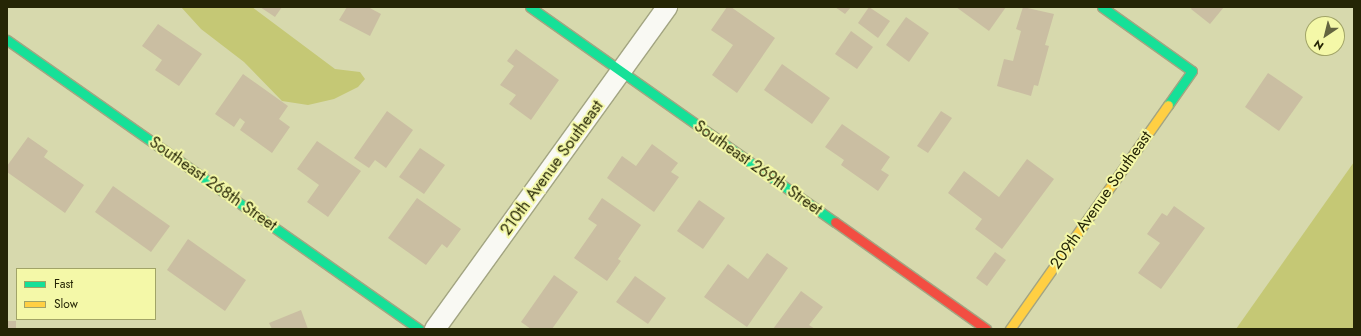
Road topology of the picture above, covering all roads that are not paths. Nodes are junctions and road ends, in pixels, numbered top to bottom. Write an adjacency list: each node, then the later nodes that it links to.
1 (530, 7): 5 (street, Southeast 269th Street)
2 (666, 7): 5 (street, 210th Avenue Southeast)
3 (1102, 7): 9 (street, 209th Avenue Southeast)
4 (7, 40): 6 (street, Southeast 268th Street)
5 (622, 71): 7 (street, 210th Avenue Southeast); 8 (street, Southeast 269th Street)
6 (419, 329)
7 (435, 329)
8 (986, 329)
9 (1010, 329)

